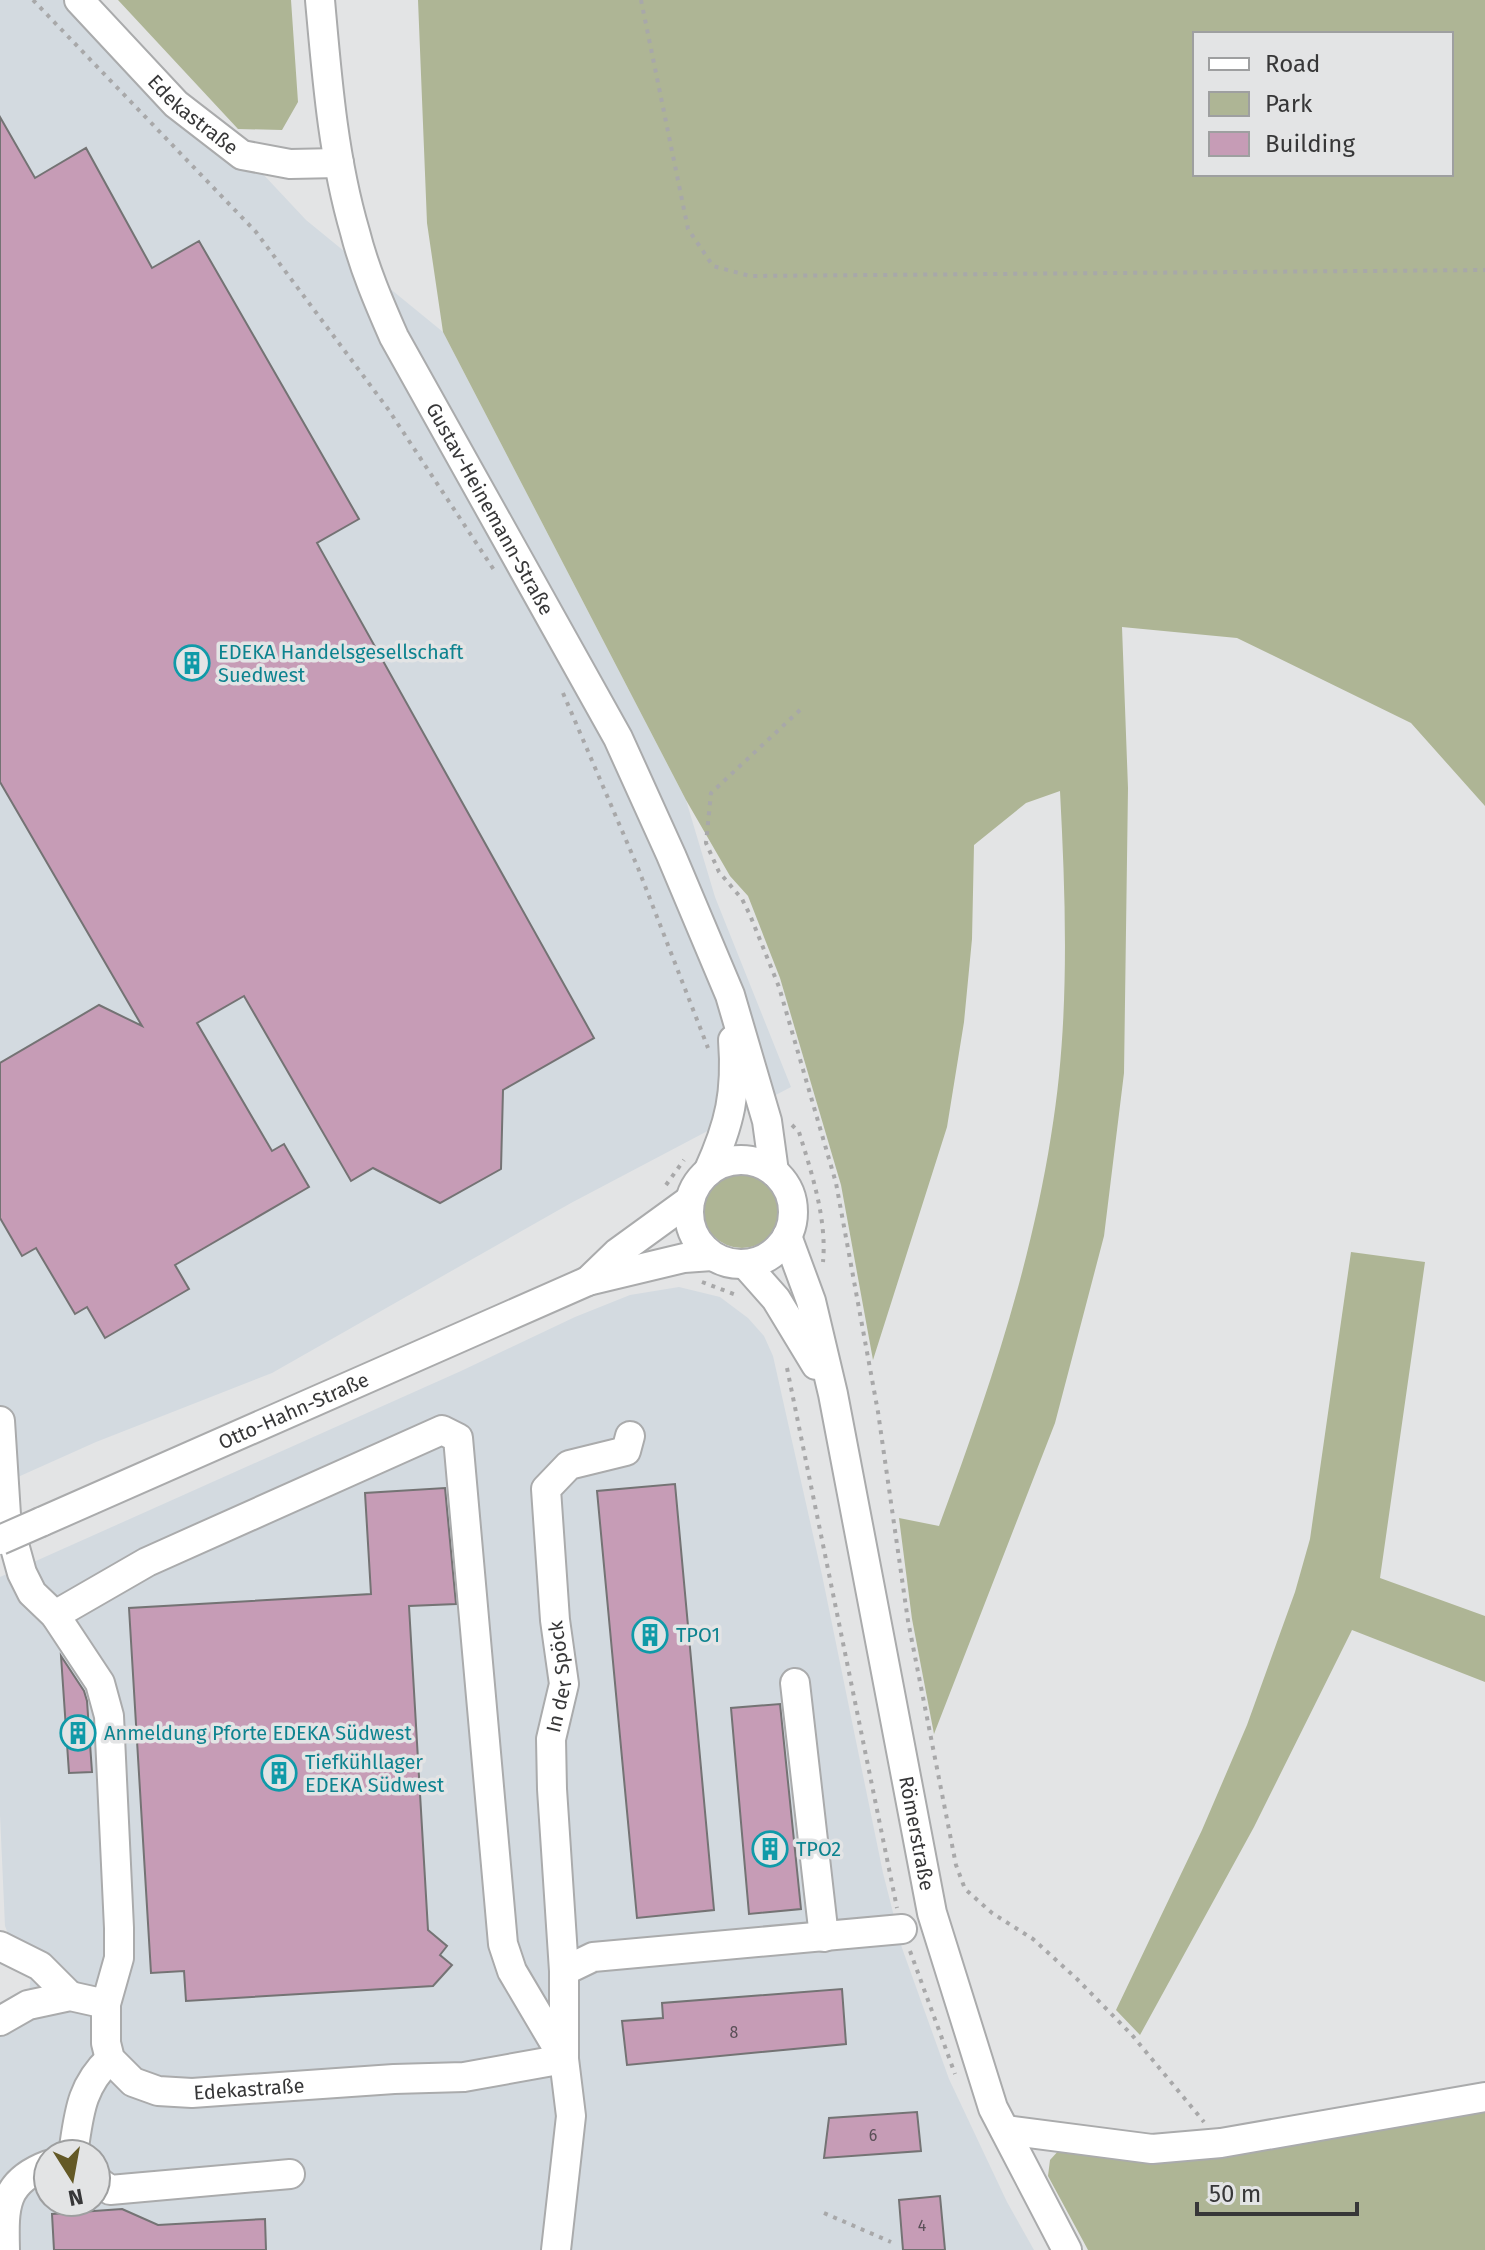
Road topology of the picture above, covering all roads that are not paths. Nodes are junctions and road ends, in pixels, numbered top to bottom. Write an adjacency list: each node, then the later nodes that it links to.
1 (79, 0): 3 (street, Edekastraße)
2 (320, 0): 3 (street, Gustav-Heinemann-Straße)
3 (339, 163): 4 (street, Gustav-Heinemann-Straße)
4 (730, 995): 5 (street, Gustav-Heinemann-Straße); 6 (street, Gustav-Heinemann-Straße)
5 (697, 1165): 6 (street); 7 (street)
6 (774, 1172): 8 (street)
7 (690, 1200): 10 (street); 11 (street, Otto-Hahn-Straße)
8 (787, 1236): 9 (street); 12 (street, Römerstraße)
9 (745, 1264): 10 (street); 12 (street, Römerstraße)
10 (706, 1268): 11 (street, Otto-Hahn-Straße)
11 (588, 1281): 15 (street, Otto-Hahn-Straße, bridge)
12 (833, 1394): 30 (street, Römerstraße)
13 (0, 1421): 16 (street)
14 (630, 1436): 21 (street, In der Spöck)
15 (0, 1540)
16 (55, 1615): 24 (street); 28 (street)
17 (795, 1683): 19 (street)
18 (902, 1929): 19 (street)
19 (824, 1937): 21 (street)
20 (0, 1946): 23 (street)
21 (564, 1971): 28 (street, In der Spöck)
22 (0, 1994): 25 (street)
23 (70, 1996): 24 (street); 25 (street)
24 (106, 2004): 27 (street)
25 (28, 2005): 26 (street)
26 (0, 2021)
27 (110, 2059): 28 (street, Edekastraße); 31 (street)
28 (564, 2059): 36 (street, In der Spöck)
29 (1485, 2097): 30 (street)
30 (1005, 2130): 37 (street, Römerstraße)
31 (76, 2138)
32 (32, 2172): 35 (street)
33 (290, 2174): 34 (street)
34 (112, 2190)
35 (5, 2250)
36 (556, 2250)
37 (1067, 2250)

